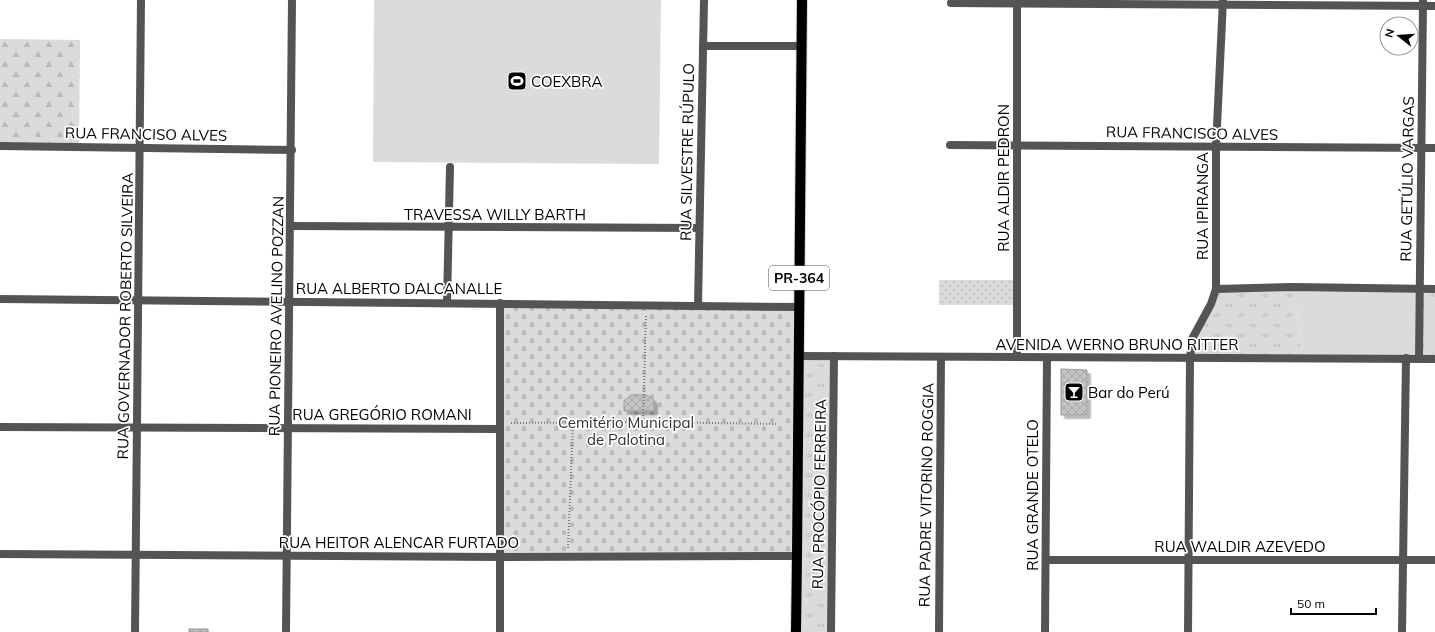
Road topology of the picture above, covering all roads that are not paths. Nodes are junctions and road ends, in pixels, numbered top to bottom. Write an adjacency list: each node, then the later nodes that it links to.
1 (142, 0): 16 (street, RUA GOVERNADOR ROBERTO SILVEIRA)
2 (292, 0): 19 (street, RUA PIONEIRO AVELINO POZZAN)
3 (704, 0): 10 (street, RUA SILVESTRE RÚPULO)
4 (802, 0): 11 (main road, PR-364)
5 (1017, 2): 6 (street); 7 (street); 13 (street, RUA ALDIR PEDRON)
6 (1222, 2): 8 (street); 15 (street, RUA IPIRANGA)
7 (952, 3)
8 (1423, 3): 9 (street); 17 (street, RUA GETÚLIO VARGAS)
9 (1435, 6)
10 (703, 46): 11 (street); 23 (street, RUA SILVESTRE RÚPULO)
11 (801, 46): 33 (main road, PR-364)
12 (950, 145): 13 (street, RUA FRANCISCO ALVES)
13 (1017, 145): 15 (street, RUA FRANCISCO ALVES); 37 (street, RUA ALDIR PEDRON)
14 (0, 146): 16 (street, RUA FRANCISO ALVES)
15 (1216, 147): 17 (street, RUA FRANCISCO ALVES); 25 (street, RUA IPIRANGA)
16 (140, 148): 19 (street, RUA FRANCISO ALVES); 28 (street, RUA GOVERNADOR ROBERTO SILVEIRA)
17 (1421, 148): 18 (street, RUA FRANCISCO ALVES); 24 (street, RUA GETÚLIO VARGAS)
18 (1435, 148)
19 (292, 150): 21 (street, RUA PIONEIRO AVELINO POZZAN)
20 (450, 166): 22 (street)
21 (291, 226): 22 (street, TRAVESSA WILLY BARTH); 29 (street, RUA PIONEIRO AVELINO POZZAN)
22 (449, 228): 23 (street, TRAVESSA WILLY BARTH); 30 (street)
23 (699, 228): 32 (street, RUA SILVESTRE RÚPULO)
24 (1420, 288): 25 (street); 26 (street); 41 (street, RUA GETÚLIO VARGAS)
25 (1216, 289): 40 (street, RUA IPIRANGA)
26 (1435, 289)
27 (0, 299): 28 (street, RUA ALBERTO DALCANALLE)
28 (139, 300): 29 (street, RUA ALBERTO DALCANALLE); 44 (street, RUA GOVERNADOR ROBERTO SILVEIRA)
29 (290, 301): 30 (street, RUA ALBERTO DALCANALLE); 45 (street, RUA PIONEIRO AVELINO POZZAN)
30 (447, 303): 31 (street, RUA ALBERTO DALCANALLE)
31 (500, 303): 32 (street, RUA ALBERTO DALCANALLE); 46 (street)
32 (698, 305): 33 (street, RUA ALBERTO DALCANALLE)
33 (799, 307): 34 (main road, PR-364)
34 (798, 356): 35 (street, AVENIDA WERNO BRUNO RITTER); 50 (main road, PR-364)
35 (834, 356): 36 (street, AVENIDA WERNO BRUNO RITTER); 60 (street, RUA PROCÓPIO FERREIRA)
36 (941, 357): 37 (street, AVENIDA WERNO BRUNO RITTER); 61 (street, RUA PADRE VITORINO ROGGIA)
37 (1016, 357): 38 (street, AVENIDA WERNO BRUNO RITTER)
38 (1047, 358): 40 (street, AVENIDA WERNO BRUNO RITTER); 52 (street, RUA GRANDE OTELO)
39 (1406, 358): 40 (street, AVENIDA WERNO BRUNO RITTER); 41 (street, AVENIDA WERNO BRUNO RITTER); 54 (street)
40 (1190, 359): 53 (street, RUA IPIRANGA)
41 (1419, 359): 42 (street, AVENIDA WERNO BRUNO RITTER)
42 (1435, 359)
43 (0, 427): 44 (street, RUA GREGÓRIO ROMANI)
44 (138, 428): 45 (street, RUA GREGÓRIO ROMANI); 48 (street, RUA GOVERNADOR ROBERTO SILVEIRA)
45 (289, 428): 46 (street, RUA GREGÓRIO ROMANI); 49 (street, RUA PIONEIRO AVELINO POZZAN)
46 (499, 429): 51 (street)
47 (0, 554): 48 (street, RUA HEITOR ALENCAR FURTADO)
48 (136, 555): 49 (street, RUA HEITOR ALENCAR FURTADO); 56 (street, RUA GOVERNADOR ROBERTO SILVEIRA)
49 (287, 556): 51 (street, RUA HEITOR ALENCAR FURTADO); 57 (street, RUA PIONEIRO AVELINO POZZAN)
50 (797, 556): 51 (street, RUA HEITOR ALENCAR FURTADO); 59 (main road, PR-364)
51 (499, 557): 58 (street)
52 (1046, 560): 53 (street, RUA WALDIR AZEVEDO); 62 (street, RUA GRANDE OTELO)
53 (1189, 560): 54 (street, RUA WALDIR AZEVEDO); 63 (street, RUA IPIRANGA)
54 (1403, 560): 55 (street, RUA WALDIR AZEVEDO); 64 (street)
55 (1435, 560)
56 (135, 632)
57 (286, 632)
58 (500, 632)
59 (796, 632)
60 (831, 632)
61 (939, 632)
62 (1045, 632)
63 (1188, 632)
64 (1402, 632)

